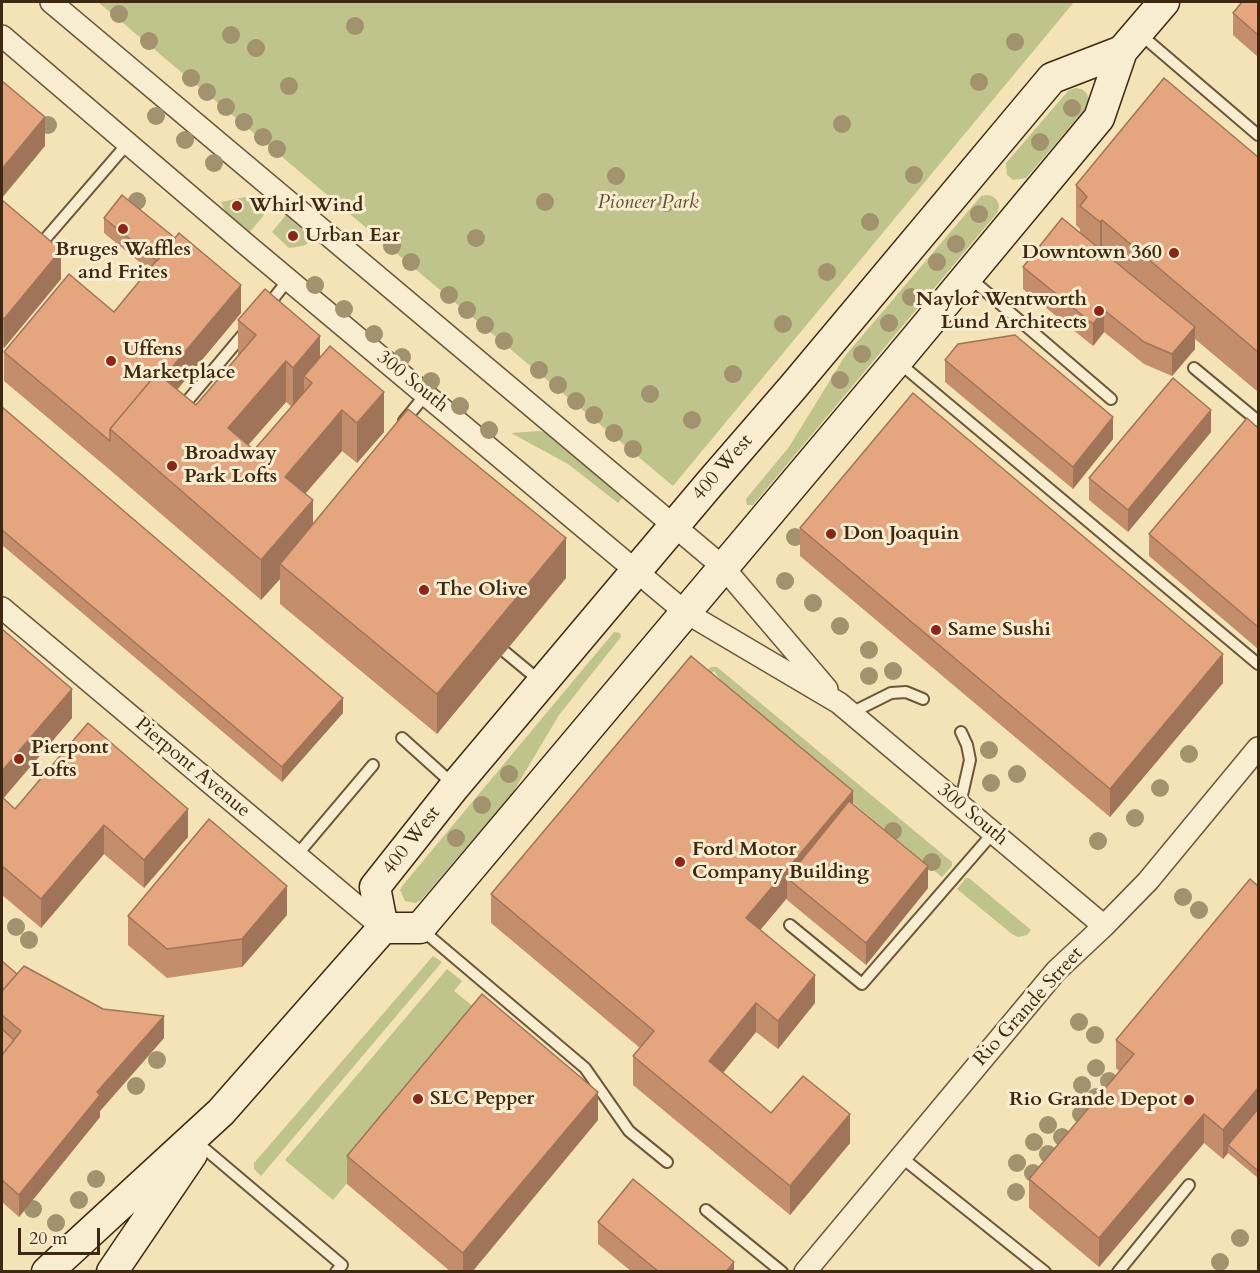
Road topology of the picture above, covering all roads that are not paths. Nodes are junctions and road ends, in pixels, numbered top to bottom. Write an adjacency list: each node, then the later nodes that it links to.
1 (51, 2): 19 (street, 300 South)
2 (1164, 2): 4 (street, 400 West)
3 (2, 36): 6 (street, 300 South)
4 (1130, 42): 5 (lane); 8 (street, 400 West); 19 (street, 400 West)
5 (1258, 135)
6 (128, 143): 7 (lane); 9 (street, 300 South)
7 (40, 245)
8 (968, 276): 12 (street, 400 West); 15 (lane)
9 (288, 280): 10 (lane); 14 (street, 300 South)
10 (260, 314)
11 (252, 323): 16 (lane)
12 (897, 361): 20 (street, 400 West); 25 (lane)
13 (1194, 368): 17 (lane)
14 (426, 394): 18 (lane); 21 (street, 300 South)
15 (1111, 399)
16 (184, 405)
17 (1258, 421)
18 (398, 428)
19 (674, 526): 20 (street, 300 South); 21 (street, 400 West)
20 (723, 567): 23 (street, 400 West); 28 (street, 300 South)
21 (636, 572): 23 (street, 300 South); 26 (street, 400 West)
22 (2, 608): 36 (street, Pierpont Avenue)
23 (685, 612): 28 (street, 300 South); 40 (street, 400 West)
24 (505, 652): 26 (lane)
25 (1258, 664)
26 (543, 683): 33 (street, 400 West)
27 (922, 699): 28 (lane)
28 (845, 708): 34 (street, 300 South)
29 (961, 732): 34 (lane)
30 (402, 738): 33 (lane)
31 (1258, 748): 38 (street, Rio Grande Street)
32 (373, 765): 36 (lane)
33 (455, 786): 39 (street, 400 West)
34 (960, 804): 35 (street, 300 South)
35 (993, 833): 37 (lane); 38 (street, 300 South)
36 (297, 855): 39 (street, Pierpont Avenue)
37 (790, 925)
38 (1104, 926): 43 (street, Rio Grande Street)
39 (383, 928): 40 (street); 41 (street)
40 (420, 928): 44 (lane)
41 (221, 1112): 42 (street); 47 (street)
42 (199, 1144): 48 (street); 49 (lane)
43 (901, 1157): 51 (street, Rio Grande Street); 52 (lane)
44 (667, 1162)
45 (1189, 1185): 53 (lane)
46 (706, 1210): 50 (lane)
47 (46, 1272)
48 (112, 1272)
49 (336, 1272)
50 (782, 1272)
51 (806, 1272)
52 (1045, 1272)
53 (1118, 1272)

